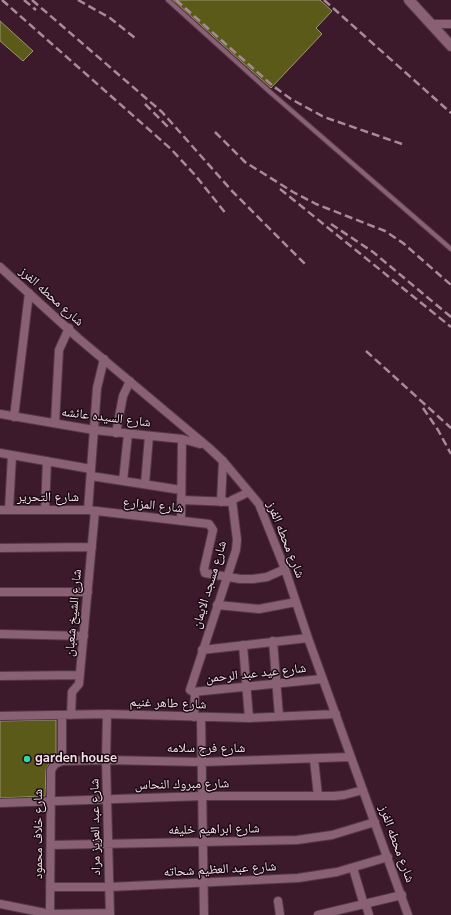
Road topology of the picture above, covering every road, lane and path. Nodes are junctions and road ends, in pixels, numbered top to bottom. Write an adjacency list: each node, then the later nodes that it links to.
1 (168, 0): 6 (lane)
2 (409, 0): 3 (street)
3 (431, 24): 4 (street); 5 (street)
4 (451, 24)
5 (451, 46)
6 (451, 249)
7 (0, 267): 8 (street, شارع محطه الفرز)
8 (29, 293): 9 (street, شارع محطه الفرز); 13 (street)
9 (69, 328): 10 (street, شارع محطه الفرز); 14 (street)
10 (104, 359): 11 (street, شارع محطه الفرز); 15 (street, شارع الشيخ شعبان)
11 (130, 381): 16 (street); 20 (street, شارع محطه الفرز)
12 (0, 414): 13 (street, شارع السيده عائشه)
13 (14, 416): 14 (street, شارع السيده عائشه)
14 (55, 423): 15 (street, شارع السيده عائشه)
15 (94, 430): 16 (street, شارع السيده عائشه); 25 (street, شارع الشيخ شعبان)
16 (116, 433): 17 (street, شارع السيده عائشه)
17 (128, 434): 18 (street, شارع السيده عائشه); 26 (street)
18 (150, 436): 19 (street, شارع السيده عائشه); 27 (street)
19 (182, 439): 20 (street, شارع السيده عائشه); 28 (street)
20 (208, 447): 24 (street, شارع محطه الفرز)
21 (0, 452): 22 (street)
22 (12, 455): 23 (street); 34 (street)
23 (47, 461): 25 (street); 35 (street)
24 (222, 462): 29 (street, شارع محطه الفرز); 31 (street)
25 (91, 472): 26 (street); 36 (street, شارع الشيخ شعبان)
26 (123, 481): 27 (street)
27 (145, 484): 28 (street)
28 (181, 490): 30 (street)
29 (249, 492): 32 (street); 40 (street, شارع محطه الفرز)
30 (181, 500): 31 (street); 37 (street)
31 (221, 502): 32 (street)
32 (232, 502): 41 (street, شارع مسجد الايمان)
33 (0, 510): 34 (street, شارع التحرير)
34 (9, 510): 35 (street, شارع التحرير)
35 (45, 510): 36 (street, شارع التحرير)
36 (92, 511): 37 (street, شارع المزارع); 38 (street, شارع الشيخ شعبان)
37 (181, 521): 41 (street, شارع المزارع)
38 (92, 547): 39 (street); 43 (street, شارع الشيخ شعبان)
39 (0, 548)
40 (285, 569): 41 (street); 44 (street, شارع محطه الفرز)
41 (226, 577): 45 (street, شارع مسجد الايمان)
42 (0, 592): 43 (street)
43 (88, 592): 47 (street, شارع الشيخ شعبان)
44 (296, 602): 45 (street); 48 (street, شارع محطه الفرز)
45 (217, 605): 51 (street, شارع مسجد الايمان)
46 (0, 634): 47 (street)
47 (84, 636): 52 (street, شارع الشيخ شعبان)
48 (308, 638): 49 (street); 54 (street, شارع محطه الفرز)
49 (272, 641): 50 (street); 55 (street)
50 (243, 645): 51 (street); 56 (street)
51 (202, 650): 57 (street, شارع مسجد الايمان)
52 (80, 675): 53 (street); 61 (street, شارع الشيخ شعبان)
53 (0, 676)
54 (322, 678): 55 (street, شارع عيد عبد الرحمن); 59 (street, شارع محطه الفرز)
55 (277, 684): 56 (street, شارع عيد عبد الرحمن); 63 (street)
56 (248, 687): 57 (street, شارع عيد عبد الرحمن); 65 (street)
57 (194, 692): 64 (street)
58 (107, 714): 61 (street, شارع طاهر غنيم); 64 (street, شارع طاهر غنيم); 68 (street, شارع عبد العزيز مراد)
59 (336, 714): 63 (street, شارع طاهر غنيم); 66 (street, شارع محطه الفرز)
60 (62, 715): 61 (street, شارع طاهر غنيم); 62 (street, شارع طاهر غنيم); 69 (street)
61 (71, 715)
62 (0, 716)
63 (279, 716): 65 (street, شارع طاهر غنيم)
64 (198, 717): 65 (street, شارع طاهر غنيم); 70 (street)
65 (249, 718)
66 (351, 757): 67 (street, شارع فرج سلامه); 71 (street, شارع محطه الفرز)
67 (314, 759): 70 (street, شارع فرج سلامه); 73 (street)
68 (106, 760): 69 (street, شارع فرج سلامه); 70 (street, شارع فرج سلامه); 74 (street, شارع عبد العزيز مراد)
69 (62, 761): 75 (street, شارع خلاف محمود)
70 (202, 762): 72 (street)
71 (363, 790): 73 (street, شارع مبروك النحاس); 77 (street, شارع محطه الفرز)
72 (203, 796): 73 (street, شارع مبروك النحاس); 74 (street, شارع مبروك النحاس); 78 (street)
73 (318, 796)
74 (107, 799): 75 (street, شارع مبروك النحاس); 79 (street, شارع عبد العزيز مراد)
75 (51, 800): 76 (street, شارع مبروك النحاس); 80 (street, شارع خلاف محمود)
76 (0, 803)
77 (375, 822): 78 (street, شارع ابراهيم خليفه); 81 (street, شارع محطه الفرز)
78 (204, 842): 79 (street, شارع ابراهيم خليفه); 83 (street)
79 (108, 844): 80 (street, شارع ابراهيم خليفه); 85 (street, شارع عبد العزيز مراد)
80 (51, 845): 84 (street, شارع خلاف محمود)
81 (388, 857): 82 (street, شارع عبد العظيم شحاته); 86 (street, شارع محطه الفرز)
82 (353, 868): 83 (street, شارع عبد العظيم شحاته); 89 (street)
83 (204, 882): 85 (street, شارع عبد العظيم شحاته); 95 (street)
84 (50, 887): 85 (street, شارع عبد العظيم شحاته); 92 (street, شارع خلاف محمود)
85 (109, 887): 94 (street, شارع عبد العزيز مراد)
86 (402, 896): 89 (street); 99 (street, شارع محطه الفرز)
87 (278, 902): 96 (street)
88 (0, 904): 90 (street)
89 (365, 905): 91 (street); 98 (street)
90 (21, 912): 92 (street)
91 (334, 913): 97 (street)
92 (50, 914): 93 (street)
93 (68, 914): 94 (street)
94 (110, 914)
95 (204, 915)
96 (280, 915)
97 (318, 915)
98 (369, 915)
99 (408, 915)

